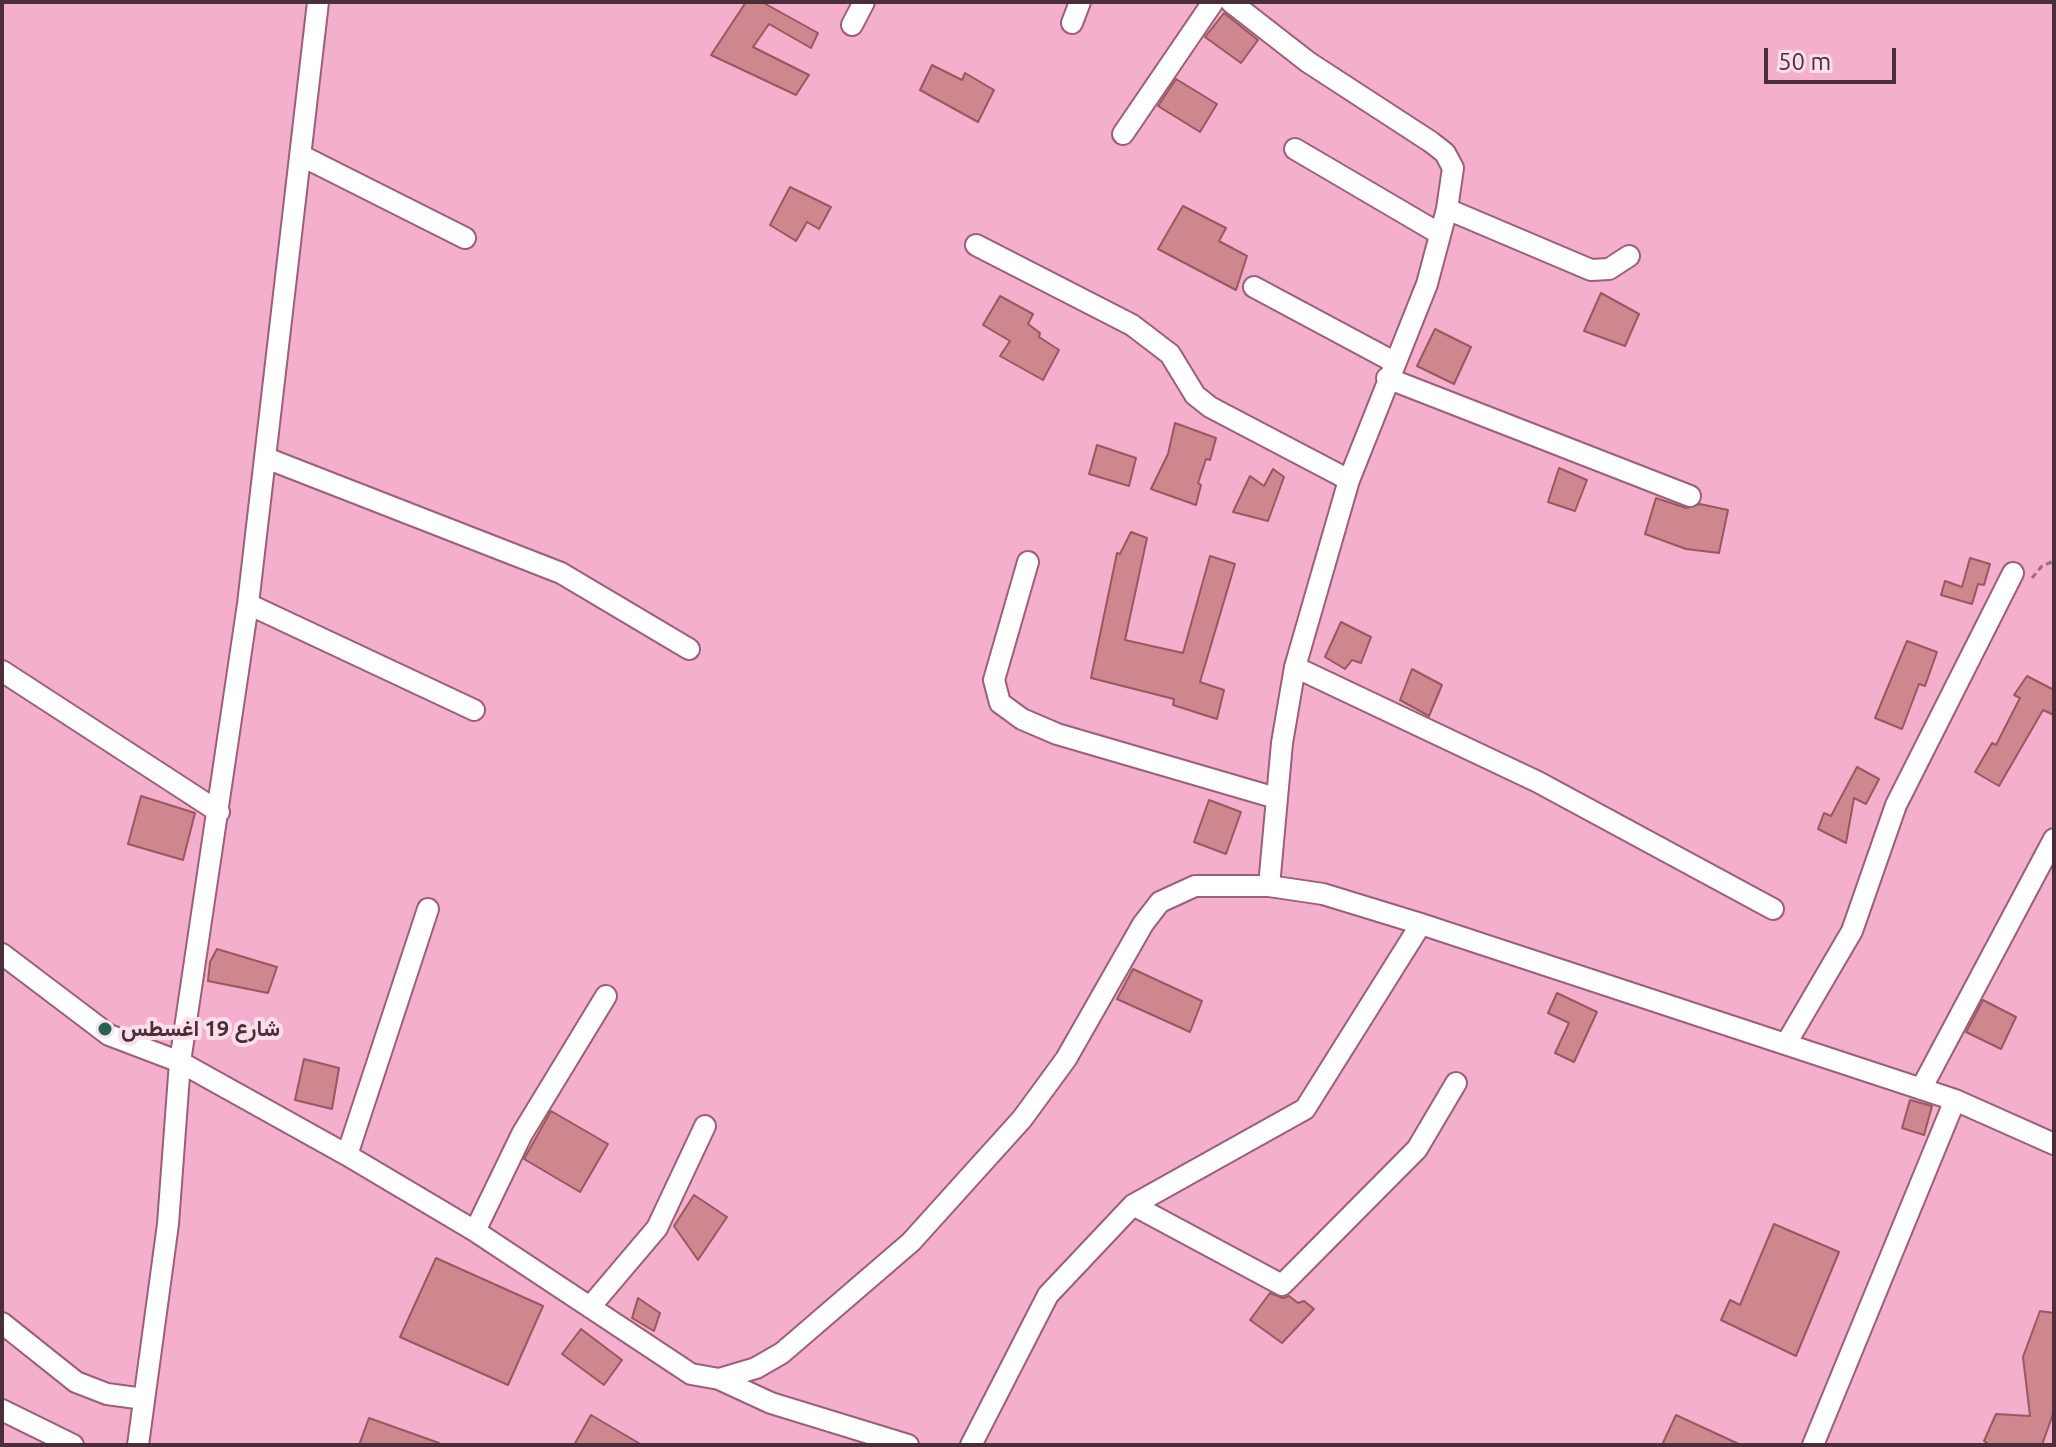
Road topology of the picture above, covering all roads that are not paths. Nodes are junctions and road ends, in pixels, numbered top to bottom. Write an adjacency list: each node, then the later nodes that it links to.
1 (318, 2): 10 (street)
2 (864, 2): 7 (street)
3 (1080, 2): 6 (street)
4 (1213, 2): 8 (street)
5 (1231, 2): 11 (street)
6 (1072, 23)
7 (852, 25)
8 (1123, 134)
9 (1295, 149): 12 (street)
10 (302, 156): 13 (street); 18 (street)
11 (1447, 209): 12 (street); 15 (street)
12 (1440, 234): 17 (street)
13 (465, 238)
14 (976, 245): 19 (street)
15 (1629, 256)
16 (1254, 287): 17 (street)
17 (1391, 370): 19 (street); 20 (street)
18 (266, 458): 23 (street); 24 (street)
19 (1349, 480): 25 (street)
20 (1690, 496)
21 (1028, 562): 28 (street)
22 (2013, 573): 37 (street)
23 (248, 604): 27 (street); 29 (street)
24 (689, 649)
25 (1295, 667): 28 (street); 33 (street)
26 (2, 671): 29 (street)
27 (474, 710)
28 (1276, 798): 31 (street)
29 (219, 812): 38 (street)
30 (2054, 839): 40 (street)
31 (1269, 886): 34 (street); 49 (street)
32 (428, 909): 44 (street)
33 (1773, 909)
34 (1421, 924): 37 (street); 45 (street)
35 (2, 954): 38 (street)
36 (606, 996): 46 (street)
37 (1787, 1042): 40 (street)
38 (180, 1062): 44 (street); 50 (street)
39 (1456, 1083): 45 (street)
40 (1921, 1089): 41 (street)
41 (1955, 1100): 43 (street); 56 (street)
42 (705, 1126): 47 (street)
43 (2054, 1144)
44 (347, 1155): 46 (street)
45 (1133, 1205): 55 (street)
46 (475, 1231): 47 (street)
47 (590, 1307): 49 (street)
48 (2, 1323): 50 (street)
49 (719, 1379): 54 (street)
50 (144, 1399): 53 (street)
51 (2, 1410): 52 (street)
52 (73, 1445)
53 (138, 1445)
54 (908, 1445)
55 (971, 1445)
56 (1813, 1445)

